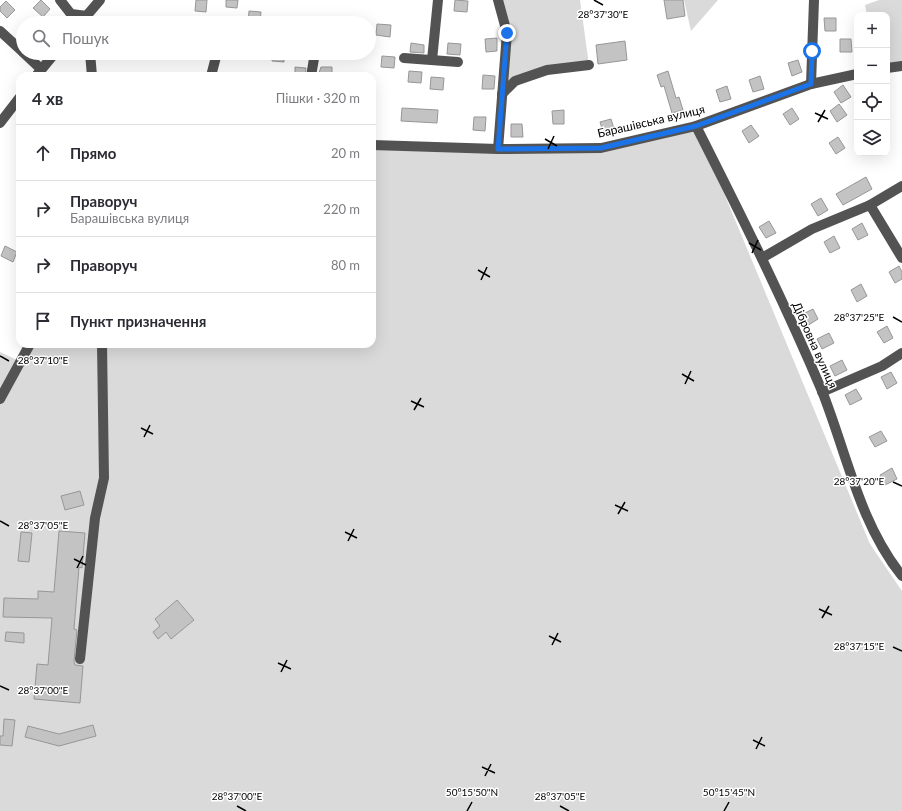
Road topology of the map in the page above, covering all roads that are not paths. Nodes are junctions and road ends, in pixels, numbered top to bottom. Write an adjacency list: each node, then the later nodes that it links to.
1 (60, 0): 6 (street)
2 (100, 0): 7 (street)
3 (438, 0): 16 (street)
4 (498, 0): 28 (street)
5 (814, 0): 27 (street)
6 (75, 16)
7 (89, 16)
8 (0, 31): 9 (street)
9 (16, 46)
10 (404, 58): 16 (street)
11 (29, 60): 21 (street)
12 (49, 60): 22 (street)
13 (91, 60): 23 (street)
14 (215, 60): 24 (street)
15 (314, 60): 25 (street)
16 (432, 60): 17 (street)
17 (458, 62)
18 (589, 65): 28 (street)
19 (902, 66): 20 (street)
20 (890, 68)
21 (38, 72)
22 (40, 72)
23 (92, 72)
24 (212, 72)
25 (312, 72)
26 (854, 75): 27 (street, Барашівська вулиця)
27 (811, 84): 31 (street, Барашівська вулиця)
28 (502, 94): 33 (street)
29 (16, 102): 30 (street)
30 (0, 123)
31 (696, 126): 33 (street, Барашівська вулиця); 36 (street, Дібровна вулиця)
32 (376, 145): 33 (street, Барашівська вулиця)
33 (498, 149)
34 (902, 186): 35 (street)
35 (870, 205): 36 (street); 37 (street)
36 (762, 258): 41 (street, Дібровна вулиця)
37 (902, 258)
38 (28, 348): 42 (street)
39 (102, 348): 44 (street)
40 (902, 353): 41 (street)
41 (822, 392): 43 (street, Дібровна вулиця)
42 (0, 399)
43 (901, 574)
44 (80, 659)

